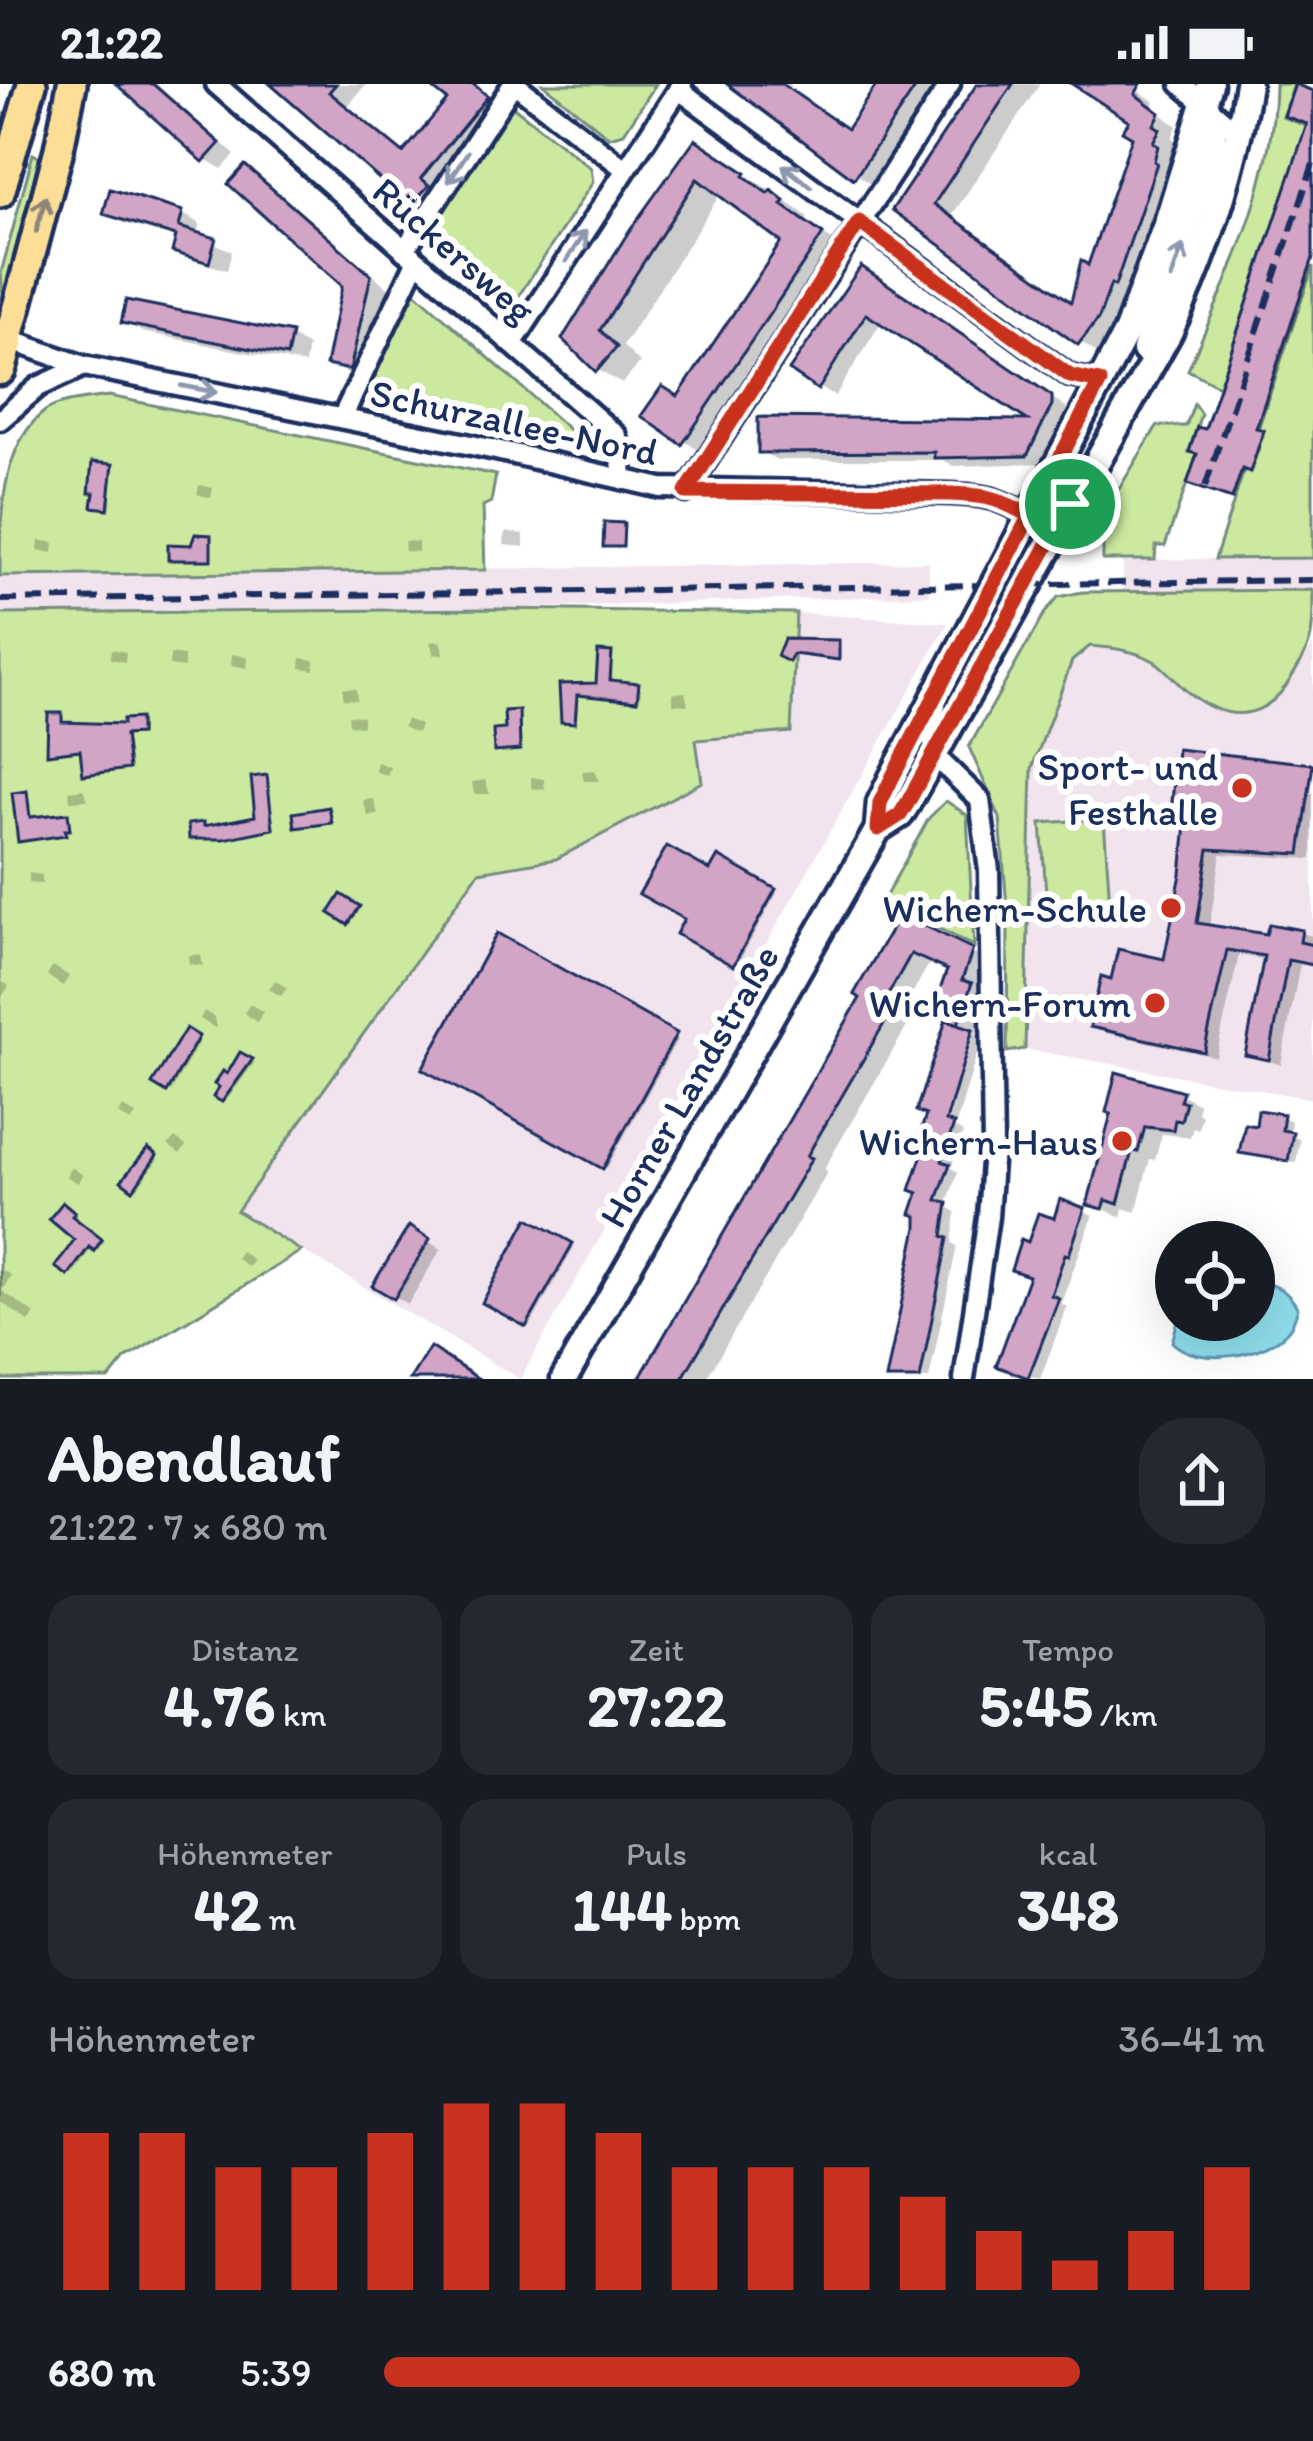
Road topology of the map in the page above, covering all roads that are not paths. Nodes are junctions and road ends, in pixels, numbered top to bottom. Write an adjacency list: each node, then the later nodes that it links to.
1 (32, 84): 12 (main road)
2 (72, 84): 16 (main road, one-way to 2)
3 (216, 84): 14 (street, Rückersweg)
4 (514, 84): 11 (street); 14 (street, one-way to 14)
5 (950, 84): 13 (street)
6 (1181, 84): 9 (street)
7 (1248, 84): 10 (main road)
8 (680, 87): 11 (street); 13 (street, one-way to 8)
9 (1208, 93): 10 (street); 18 (main road, Horner Landstraße); 19 (main road, one-way to 9)
10 (1240, 135): 19 (main road)
11 (625, 169): 15 (street, one-way to 11)
12 (0, 194)
13 (859, 222): 18 (street); 23 (street)
14 (410, 256): 15 (street, Rückersweg); 20 (street)
15 (512, 344): 22 (street, Rückersweg)
16 (3, 348): 17 (street, Schurzallee-Nord)
17 (85, 366): 20 (street, Schurzallee-Nord, one-way to 20); 21 (street)
18 (1100, 382): 25 (main road, Horner Landstraße)
19 (1124, 412): 24 (main road, Horner Landstraße)
20 (342, 418): 22 (street, Schurzallee-Nord)
21 (0, 420)
22 (624, 480): 23 (street, Schurzallee-Nord)
23 (686, 492): 25 (street, Schurzallee-Nord)
24 (1070, 504): 25 (street); 27 (main road, Horner Landstraße)
25 (1030, 517): 26 (main road, Horner Landstraße)
26 (939, 691): 27 (street); 28 (main road, Horner Landstraße)
27 (934, 756): 28 (main road, Horner Landstraße); 30 (street)
28 (878, 829): 29 (main road, Horner Landstraße)
29 (564, 1379)
30 (964, 1379)

